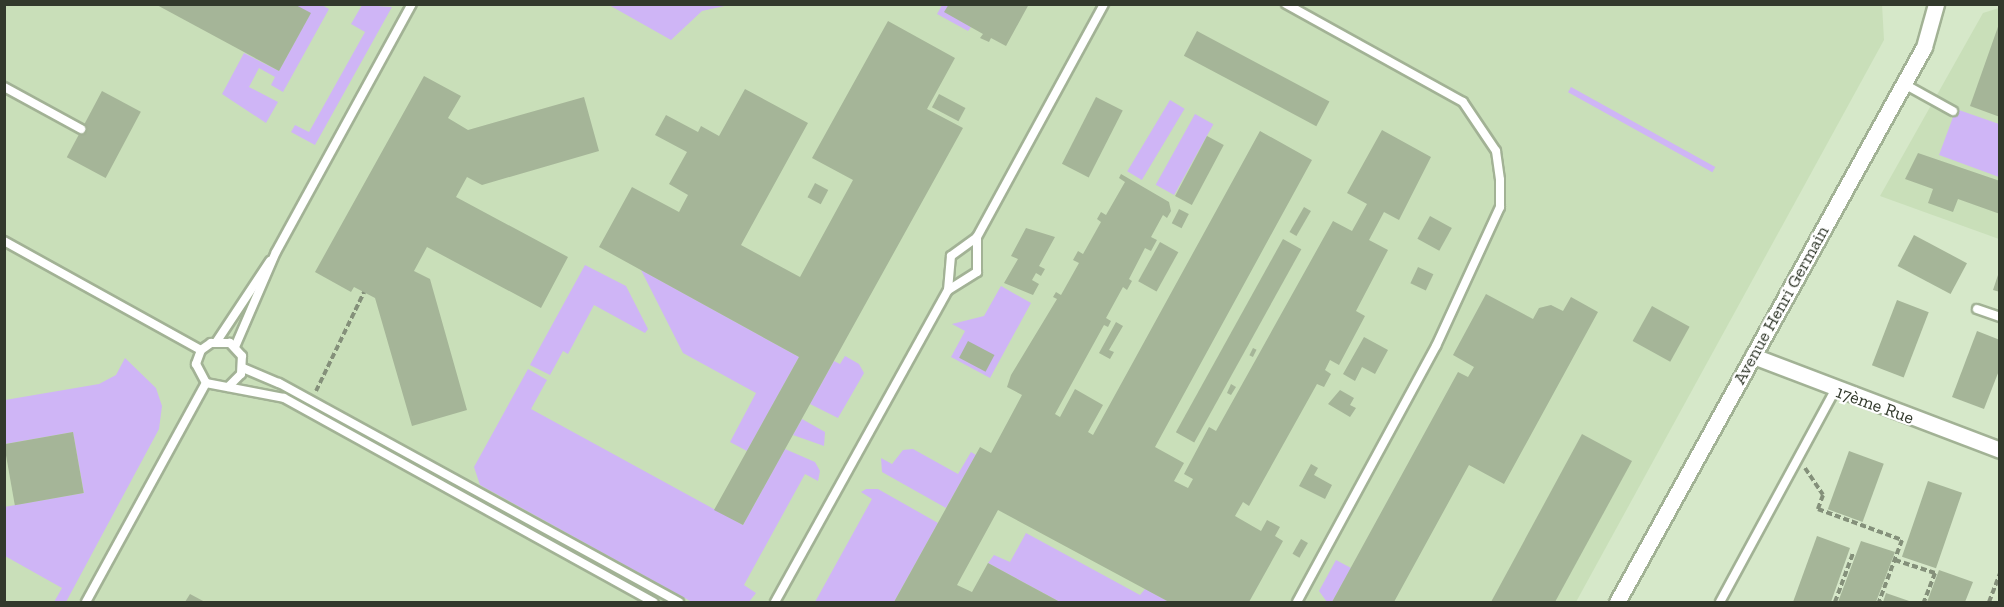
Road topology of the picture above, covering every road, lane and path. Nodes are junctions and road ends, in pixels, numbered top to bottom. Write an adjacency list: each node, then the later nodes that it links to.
1 (412, 4): 11 (lane)
2 (1104, 4): 9 (lane)
3 (1286, 4): 34 (lane)
4 (1936, 4): 5 (street, Avenue Henri Germain)
5 (1904, 84): 7 (lane); 19 (street, Avenue Henri Germain)
6 (4, 87): 8 (lane)
7 (1953, 111)
8 (81, 129)
9 (977, 237): 12 (lane); 12 (lane)
10 (4, 241): 18 (lane)
11 (276, 252): 16 (lane); 17 (lane)
12 (948, 290): 33 (lane)
13 (364, 292): 24 (path)
14 (1977, 309): 15 (lane)
15 (2000, 317)
16 (217, 341): 17 (lane); 18 (lane)
17 (235, 347): 20 (lane)
18 (201, 350): 21 (lane)
19 (1753, 356): 23 (street, 17ème Rue); 35 (street, Avenue Henri Germain)
20 (243, 368): 22 (lane); 24 (lane)
21 (206, 383): 22 (lane); 30 (lane)
22 (228, 387): 31 (lane)
23 (1834, 390): 25 (street, 17ème Rue); 26 (lane)
24 (311, 400): 32 (lane)
25 (2000, 450)
26 (1799, 458): 28 (path); 36 (lane)
27 (1853, 553): 37 (path)
28 (1895, 560): 38 (path); 39 (path)
29 (2000, 573): 40 (path)
30 (86, 603)
31 (653, 603)
32 (679, 603)
33 (775, 603)
34 (1297, 603)
35 (1617, 603)
36 (1720, 603)
37 (1835, 603)
38 (1880, 603)
39 (1924, 603)
40 (1989, 603)

